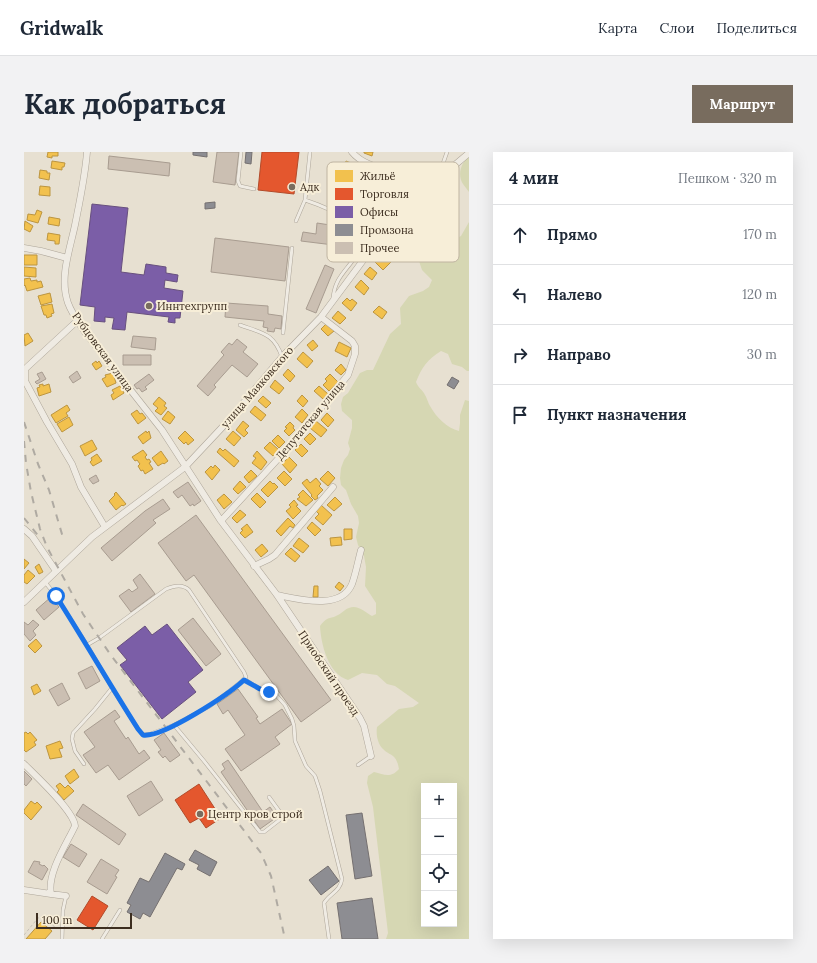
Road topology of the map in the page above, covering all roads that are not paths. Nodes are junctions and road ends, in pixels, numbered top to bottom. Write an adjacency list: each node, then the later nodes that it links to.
1 (87, 152): 16 (street, Рубцовская улица)
2 (241, 152): 10 (lane)
3 (310, 152): 11 (lane)
4 (352, 152): 7 (street)
5 (447, 152): 8 (lane)
6 (469, 153): 9 (street, улица Маяковского)
7 (366, 162)
8 (443, 162)
9 (458, 162)
10 (254, 189)
11 (305, 200): 12 (lane); 13 (lane)
12 (327, 208)
13 (296, 221)
14 (24, 248): 16 (street)
15 (292, 248): 23 (lane)
16 (68, 258): 21 (street, Рубцовская улица)
17 (351, 262): 19 (lane)
18 (362, 262): 19 (street, улица Маяковского)
19 (333, 300): 20 (street, улица Маяковского)
20 (321, 317): 24 (street, улица Маяковского); 28 (street, Депутатская улица)
21 (77, 321): 25 (street); 26 (street, Рубцовская улица)
22 (240, 325): 24 (lane)
23 (283, 333)
24 (282, 356): 26 (street, улица Маяковского)
25 (25, 381): 29 (street)
26 (186, 467): 28 (street, Приобский проезд); 29 (street, улица Маяковского)
27 (333, 487): 32 (street)
28 (221, 521): 32 (street, Приобский проезд)
29 (105, 527): 33 (street, улица Маяковского)
30 (24, 529): 33 (street)
31 (361, 550): 35 (street)
32 (254, 566): 35 (street, Приобский проезд)
33 (56, 571): 34 (street, улица Маяковского)
34 (45, 582): 36 (street, улица Маяковского); 37 (lane)
35 (277, 595): 41 (street, Приобский проезд)
36 (24, 602)
37 (87, 645): 38 (lane); 39 (lane)
38 (244, 680): 40 (lane); 52 (lane)
39 (112, 688): 40 (lane); 43 (lane)
40 (174, 725): 45 (lane)
41 (371, 756): 44 (lane)
42 (24, 764): 47 (street)
43 (84, 764)
44 (358, 766)
45 (269, 797)
46 (24, 890): 47 (street)
47 (51, 894): 48 (street)
48 (66, 896): 50 (lane)
49 (120, 910): 51 (lane)
50 (62, 939)
51 (102, 939)
52 (329, 939)

